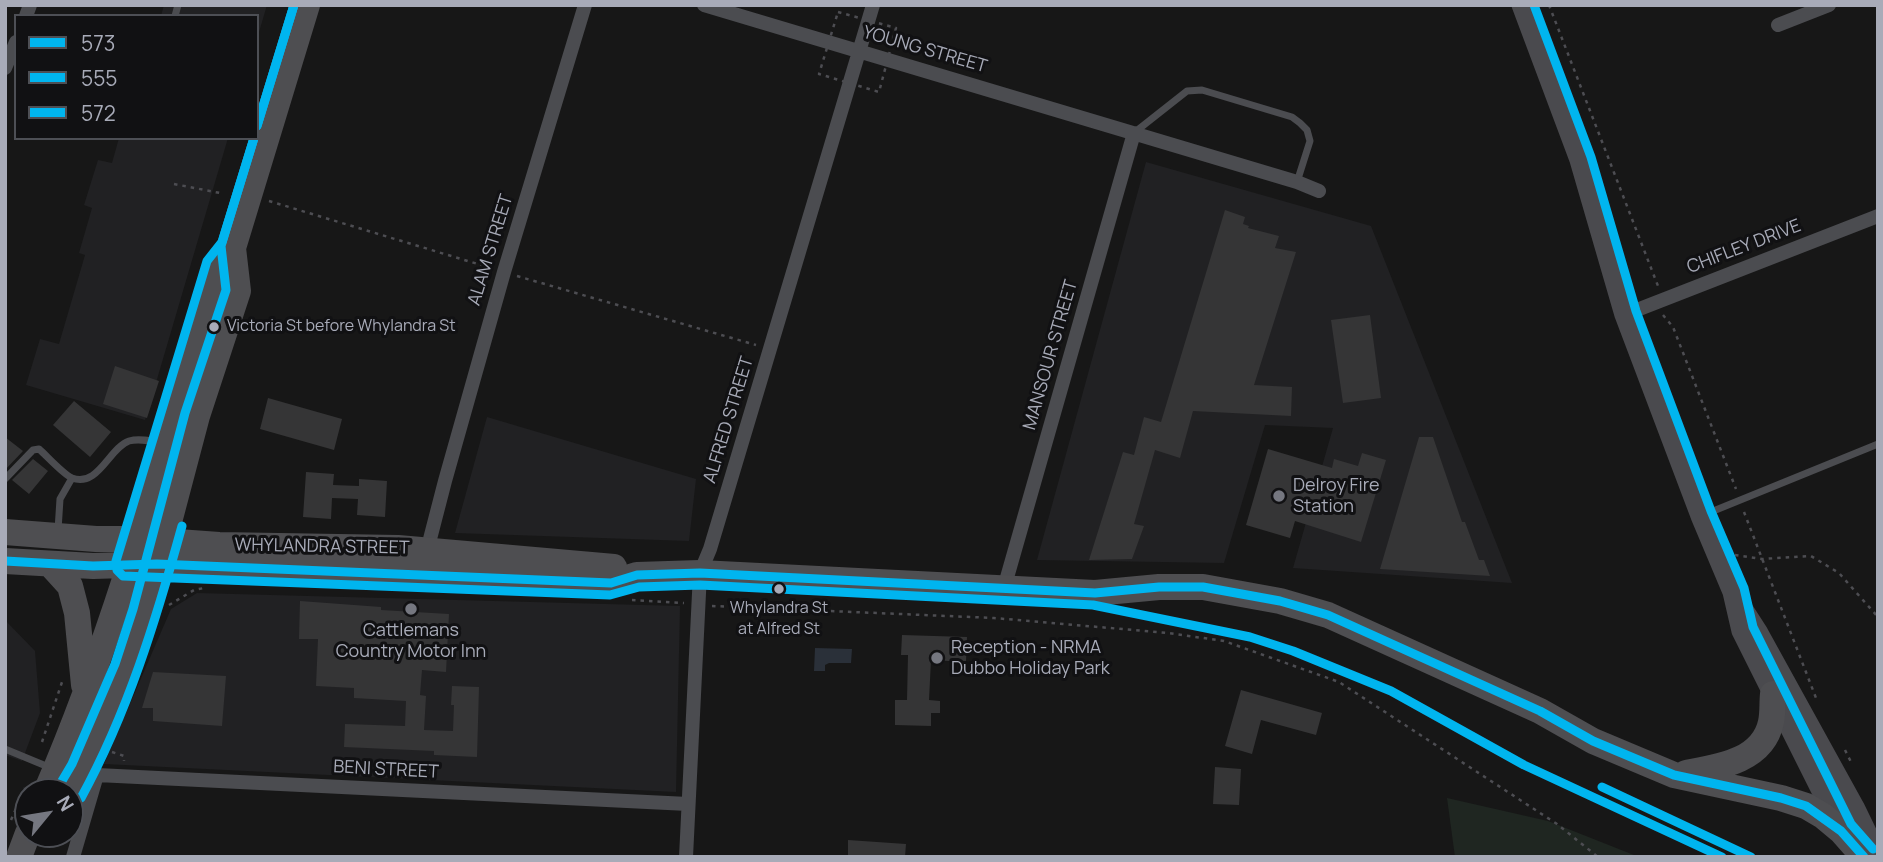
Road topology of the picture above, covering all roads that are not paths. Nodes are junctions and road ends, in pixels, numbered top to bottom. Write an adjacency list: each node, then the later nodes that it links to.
1 (307, 5): 15 (highway)
2 (585, 5): 25 (street, ALAM STREET)
3 (704, 5): 9 (street, YOUNG STREET)
4 (873, 5): 9 (street, ALFRED STREET)
5 (1521, 5): 16 (street)
6 (1829, 5): 7 (street)
7 (1778, 25)
8 (14, 47): 10 (street)
9 (859, 51): 11 (street, YOUNG STREET); 30 (street, ALFRED STREET)
10 (5, 68)
11 (1134, 132): 12 (street, YOUNG STREET); 12 (lane); 33 (street, MANSOUR STREET)
12 (1297, 181): 13 (street, YOUNG STREET)
13 (1319, 191)
14 (1878, 216): 16 (street, CHIFLEY DRIVE)
15 (233, 248): 17 (highway); 26 (highway)
16 (1624, 314): 21 (street)
17 (166, 444): 19 (lane); 24 (highway)
18 (1878, 444): 21 (lane)
19 (72, 478): 20 (lane); 23 (lane)
20 (5, 479)
21 (1700, 516): 34 (street)
22 (5, 532): 23 (highway, WHYLANDRA STREET)
23 (58, 536): 24 (highway, WHYLANDRA STREET)
24 (136, 539): 26 (highway, WHYLANDRA STREET); 29 (highway)
25 (429, 550): 26 (highway, WHYLANDRA STREET); 31 (highway, WHYLANDRA STREET); 32 (street)
26 (161, 552): 29 (highway, WHYLANDRA STREET); 32 (highway, WHYLANDRA STREET); 39 (highway)
27 (5, 561): 28 (highway, WHYLANDRA STREET)
28 (50, 564): 29 (highway, WHYLANDRA STREET); 36 (highway)
29 (128, 565): 36 (highway)
30 (700, 573): 31 (highway, WHYLANDRA STREET); 33 (highway, WHYLANDRA STREET); 40 (street, ALFRED STREET)
31 (637, 575): 32 (highway, WHYLANDRA STREET)
32 (454, 577)
33 (1004, 588): 38 (highway, WHYLANDRA STREET)
34 (1732, 592): 35 (street); 44 (street)
35 (1773, 694): 38 (highway); 41 (street)
36 (85, 698): 39 (highway)
37 (5, 749): 39 (lane)
38 (1674, 775): 41 (highway, WHYLANDRA STREET)
39 (64, 776): 40 (street, BENI STREET); 42 (street)
40 (688, 804): 43 (street, ALFRED STREET)
41 (1841, 831): 44 (highway, WHYLANDRA STREET)
42 (73, 857)
43 (686, 857)
44 (1866, 857)

